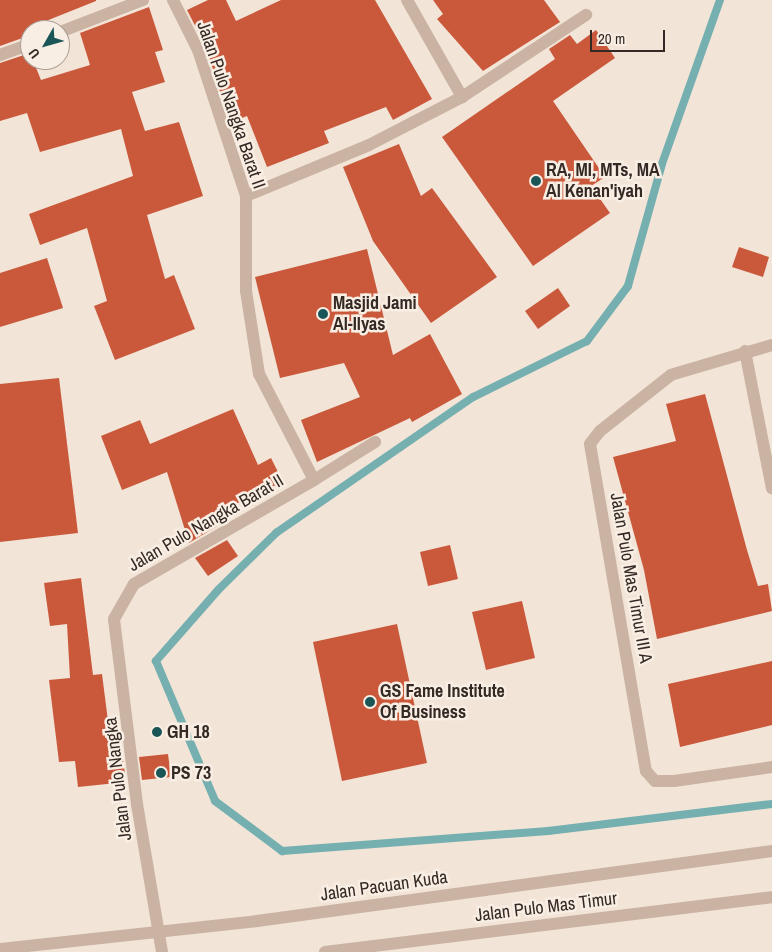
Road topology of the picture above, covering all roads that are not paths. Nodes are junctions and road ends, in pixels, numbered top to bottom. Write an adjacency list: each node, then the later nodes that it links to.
1 (143, 0): 5 (street)
2 (173, 0): 9 (street, Jalan Pulo Nangka Barat II)
3 (407, 0): 8 (street)
4 (586, 16): 8 (street)
5 (70, 28)
6 (20, 48): 7 (street)
7 (0, 55)
8 (462, 97): 9 (street)
9 (246, 196): 13 (street, Jalan Pulo Nangka Barat II)
10 (772, 345): 11 (street)
11 (745, 352): 14 (street); 16 (street, Jalan Pulo Mas Timur III A)
12 (375, 442): 13 (street, Jalan Pulo Nangka Barat II)
13 (314, 480): 15 (street, Jalan Pulo Nangka Barat II)
14 (772, 488)
15 (121, 602): 19 (street, Jalan Pulo Nangka)
16 (772, 767)
17 (772, 851): 19 (street, Jalan Pacuan Kuda)
18 (772, 898): 22 (street, Jalan Pulo Mas Timur)
19 (159, 933): 20 (street, Jalan Pacuan Kuda); 21 (street, Jalan Pulo Nangka)
20 (0, 949)
21 (162, 952)
22 (324, 952)

